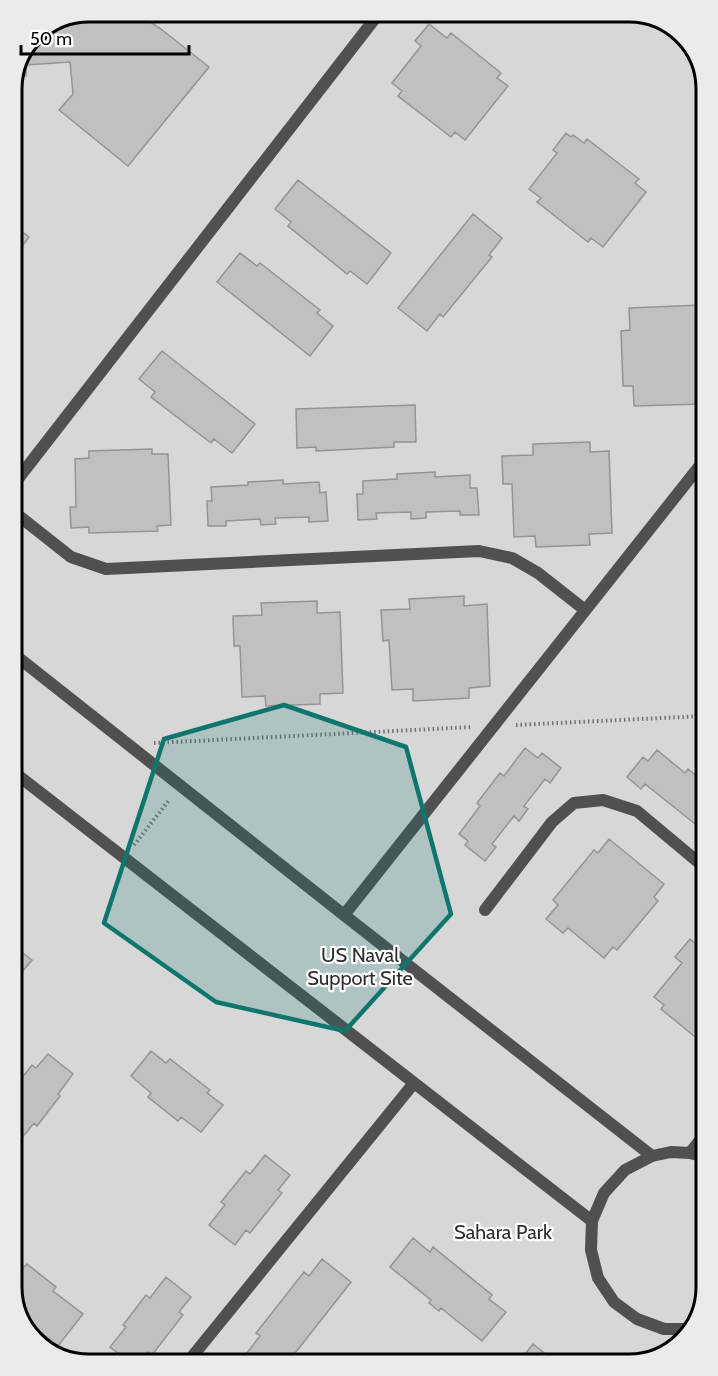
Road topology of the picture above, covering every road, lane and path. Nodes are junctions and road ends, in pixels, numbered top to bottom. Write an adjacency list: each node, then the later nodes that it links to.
1 (372, 23): 3 (street)
2 (696, 471): 5 (street)
3 (23, 473)
4 (23, 519): 5 (street)
5 (585, 610): 8 (street)
6 (23, 661): 9 (street)
7 (696, 716): 8 (path)
8 (493, 726): 9 (path); 15 (street)
9 (129, 745): 11 (street)
10 (22, 779): 12 (street)
11 (180, 785): 12 (path); 15 (street)
12 (125, 858): 16 (street)
13 (696, 860): 14 (street)
14 (485, 910)
15 (344, 915): 20 (street)
16 (414, 1083): 21 (street); 23 (street)
17 (696, 1145): 18 (street)
18 (690, 1152): 19 (street); 20 (street)
19 (696, 1154)
20 (652, 1156): 21 (street)
21 (592, 1221): 22 (street)
22 (680, 1329)
23 (195, 1353)

